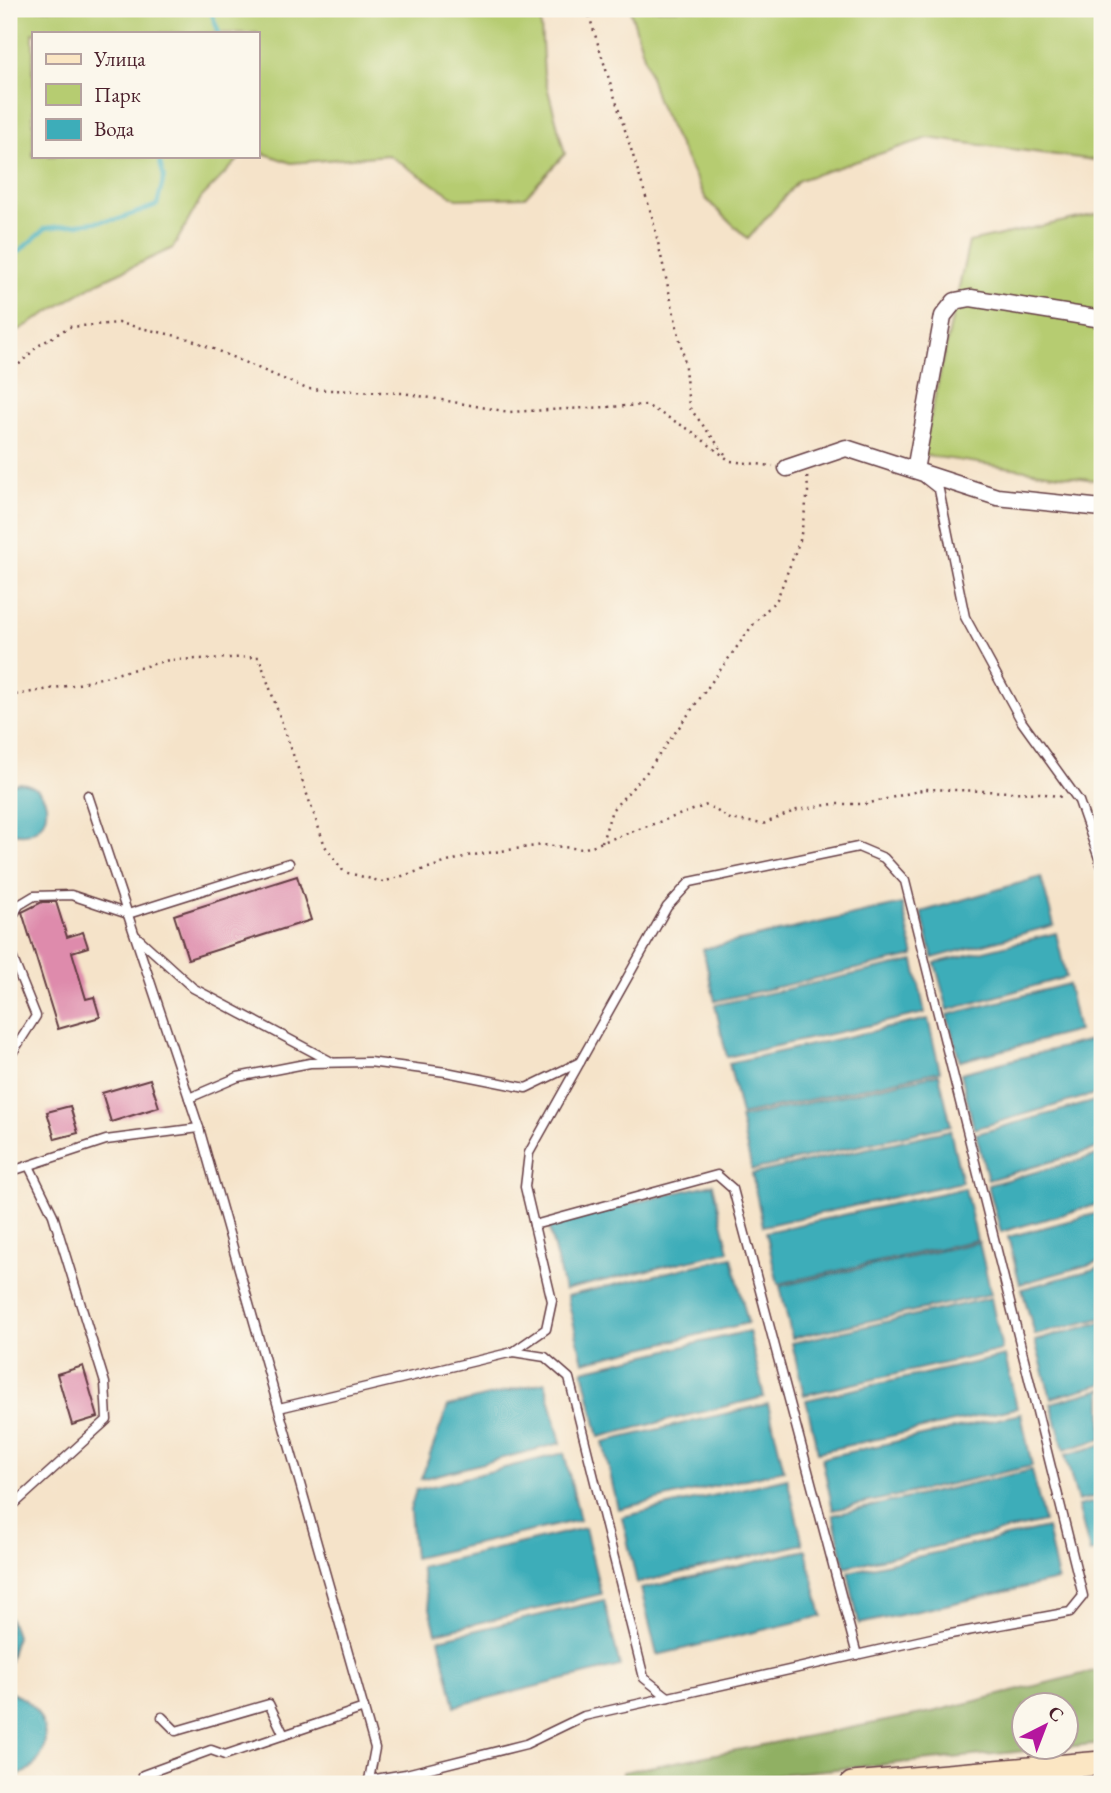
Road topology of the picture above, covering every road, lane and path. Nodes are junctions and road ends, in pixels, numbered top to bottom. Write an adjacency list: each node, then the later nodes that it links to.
1 (587, 9): 4 (path)
2 (1102, 319): 7 (street)
3 (9, 374): 4 (path)
4 (730, 461): 6 (path)
5 (807, 461): 6 (street); 7 (street); 12 (path)
6 (787, 468)
7 (915, 470): 8 (street); 11 (lane)
8 (1102, 508)
9 (9, 696): 12 (path)
10 (88, 795): 15 (lane)
11 (1079, 801): 12 (path); 14 (lane)
12 (602, 843)
13 (289, 863): 15 (lane)
14 (1102, 867)
15 (128, 914): 16 (lane); 17 (lane)
16 (9, 923)
17 (135, 935): 21 (lane); 22 (lane)
18 (9, 949): 19 (lane)
19 (9, 1058)
20 (580, 1062): 21 (lane); 26 (lane); 30 (lane)
21 (332, 1063): 22 (lane)
22 (189, 1097): 23 (lane)
23 (199, 1128): 24 (lane); 28 (lane)
24 (29, 1166): 25 (lane); 29 (lane)
25 (9, 1172)
26 (534, 1225): 27 (lane); 30 (lane)
27 (513, 1352): 28 (lane); 31 (lane)
28 (279, 1408): 32 (lane)
29 (9, 1509)
30 (857, 1655): 31 (lane)
31 (668, 1697): 37 (lane)
32 (364, 1708): 34 (lane); 37 (lane)
33 (162, 1717): 34 (lane)
34 (284, 1735): 36 (lane)
35 (1102, 1763): 38 (main road)
36 (143, 1775)
37 (366, 1782)
38 (852, 1784)

